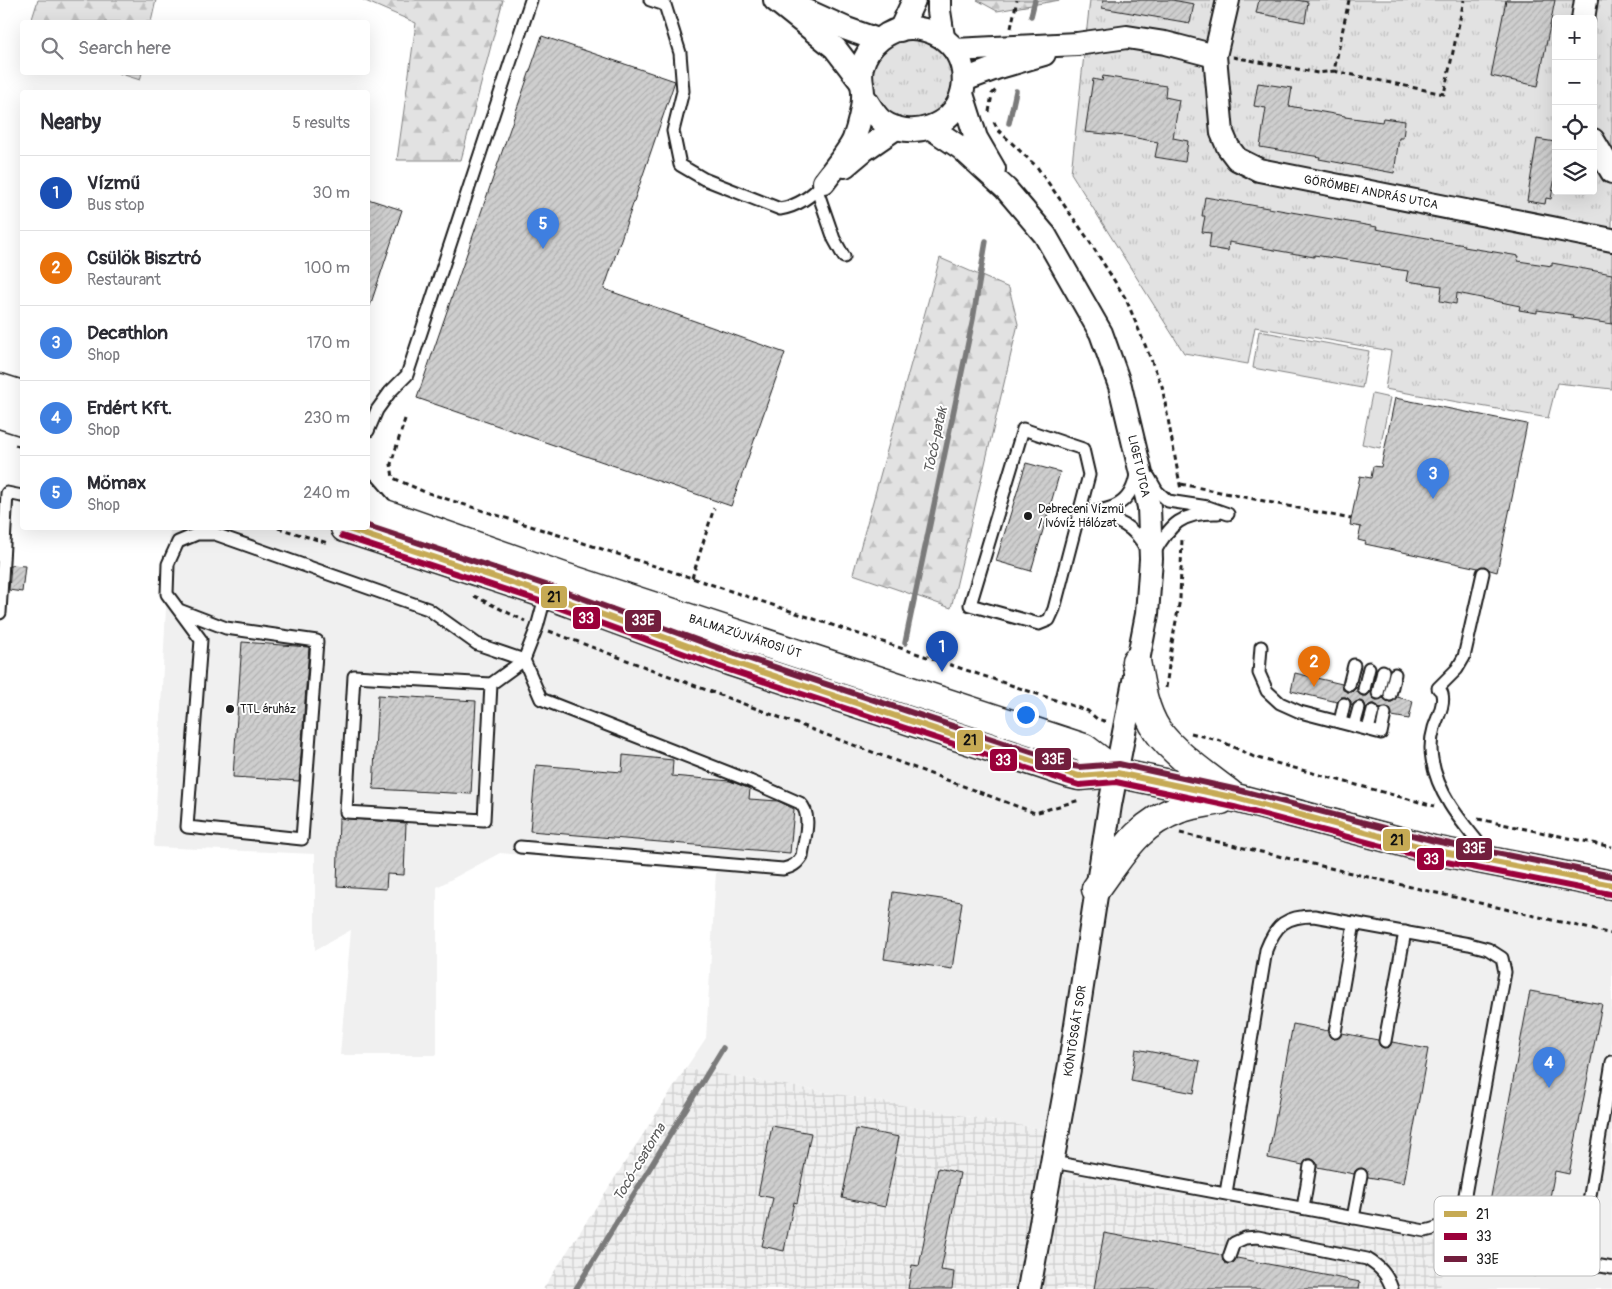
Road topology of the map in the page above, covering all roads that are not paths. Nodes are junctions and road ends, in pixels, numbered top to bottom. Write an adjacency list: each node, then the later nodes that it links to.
1 (531, 0): 27 (lane)
2 (650, 0): 21 (lane)
3 (775, 0): 16 (street)
4 (784, 0): 11 (street)
5 (914, 0): 10 (street)
6 (939, 0): 12 (street)
7 (1228, 0): 14 (street, GÖRÖMBEI ANDRÁS UTCA)
8 (1586, 0): 9 (street)
9 (1584, 15)
10 (900, 30): 11 (street); 12 (street)
11 (878, 40): 16 (street)
12 (949, 44): 13 (street); 15 (street)
13 (1077, 44): 14 (street); 15 (street)
14 (1215, 56): 23 (street, GÖRÖMBEI ANDRÁS UTCA)
15 (963, 87): 18 (street); 22 (street, LIGET UTCA)
16 (862, 90): 17 (street); 21 (street)
17 (896, 128): 18 (street); 21 (street)
18 (931, 128): 22 (street, LIGET UTCA)
19 (1597, 147): 20 (street)
20 (1612, 172)
21 (821, 186): 24 (lane)
22 (1006, 189): 30 (street, LIGET UTCA)
23 (1612, 240)
24 (844, 257)
25 (0, 388): 26 (main road)
26 (20, 394)
27 (372, 409)
28 (0, 414): 29 (main road)
29 (20, 420)
30 (1138, 458): 34 (lane); 39 (street, LIGET UTCA); 39 (lane)
31 (370, 487): 35 (lane)
32 (20, 496): 43 (lane)
33 (370, 509): 35 (main road, BALMAZÚJVÁROSI ÚT)
34 (1079, 514): 34 (lane); 39 (lane)
35 (396, 518): 61 (main road, BALMAZÚJVÁROSI ÚT)
36 (201, 530): 38 (lane)
37 (351, 530): 41 (main road, BALMAZÚJVÁROSI ÚT)
38 (215, 534): 42 (lane); 45 (lane)
39 (1151, 559): 46 (street, LIGET UTCA)
40 (1483, 573): 64 (lane)
41 (546, 594): 45 (lane); 61 (main road, BALMAZÚJVÁROSI ÚT)
42 (179, 610): 42 (lane)
43 (0, 613)
44 (1261, 647): 58 (lane)
45 (524, 660): 49 (lane); 63 (lane)
46 (1136, 661): 61 (street, LIGET UTCA); 62 (main road)
47 (1354, 665): 50 (lane)
48 (1370, 668): 51 (lane)
49 (491, 684): 49 (lane)
50 (1349, 686)
51 (1364, 689)
52 (1378, 692): 53 (lane)
53 (1390, 695)
54 (1344, 704): 58 (lane)
55 (1359, 708): 59 (lane)
56 (1373, 711): 60 (lane)
57 (1385, 714): 60 (lane)
58 (1340, 722): 59 (lane)
59 (1354, 726): 60 (lane)
60 (1368, 730)
61 (1117, 773): 62 (main road, BALMAZÚJVÁROSI ÚT); 66 (street, KÖNTÖSGÁT SOR)
62 (1236, 798): 64 (main road, BALMAZÚJVÁROSI ÚT); 66 (main road)
63 (520, 848)
64 (1494, 863): 65 (main road, BALMAZÚJVÁROSI ÚT)
65 (1612, 884)
66 (1096, 889): 72 (street, KÖNTÖSGÁT SOR)
67 (1354, 923): 68 (lane); 69 (lane); 75 (lane)
68 (1405, 932): 70 (lane); 76 (lane)
69 (1335, 1032)
70 (1386, 1041)
71 (1612, 1062): 77 (lane)
72 (1053, 1162): 75 (lane); 82 (street, KÖNTÖSGÁT SOR)
73 (1310, 1166): 78 (lane)
74 (1361, 1175): 79 (lane)
75 (1226, 1193): 78 (lane)
76 (1465, 1196)
77 (1590, 1196)
78 (1303, 1208): 79 (lane)
79 (1353, 1218): 80 (lane)
80 (1434, 1229)
81 (1229, 1257): 83 (lane)
82 (1029, 1289)
83 (1392, 1289)

